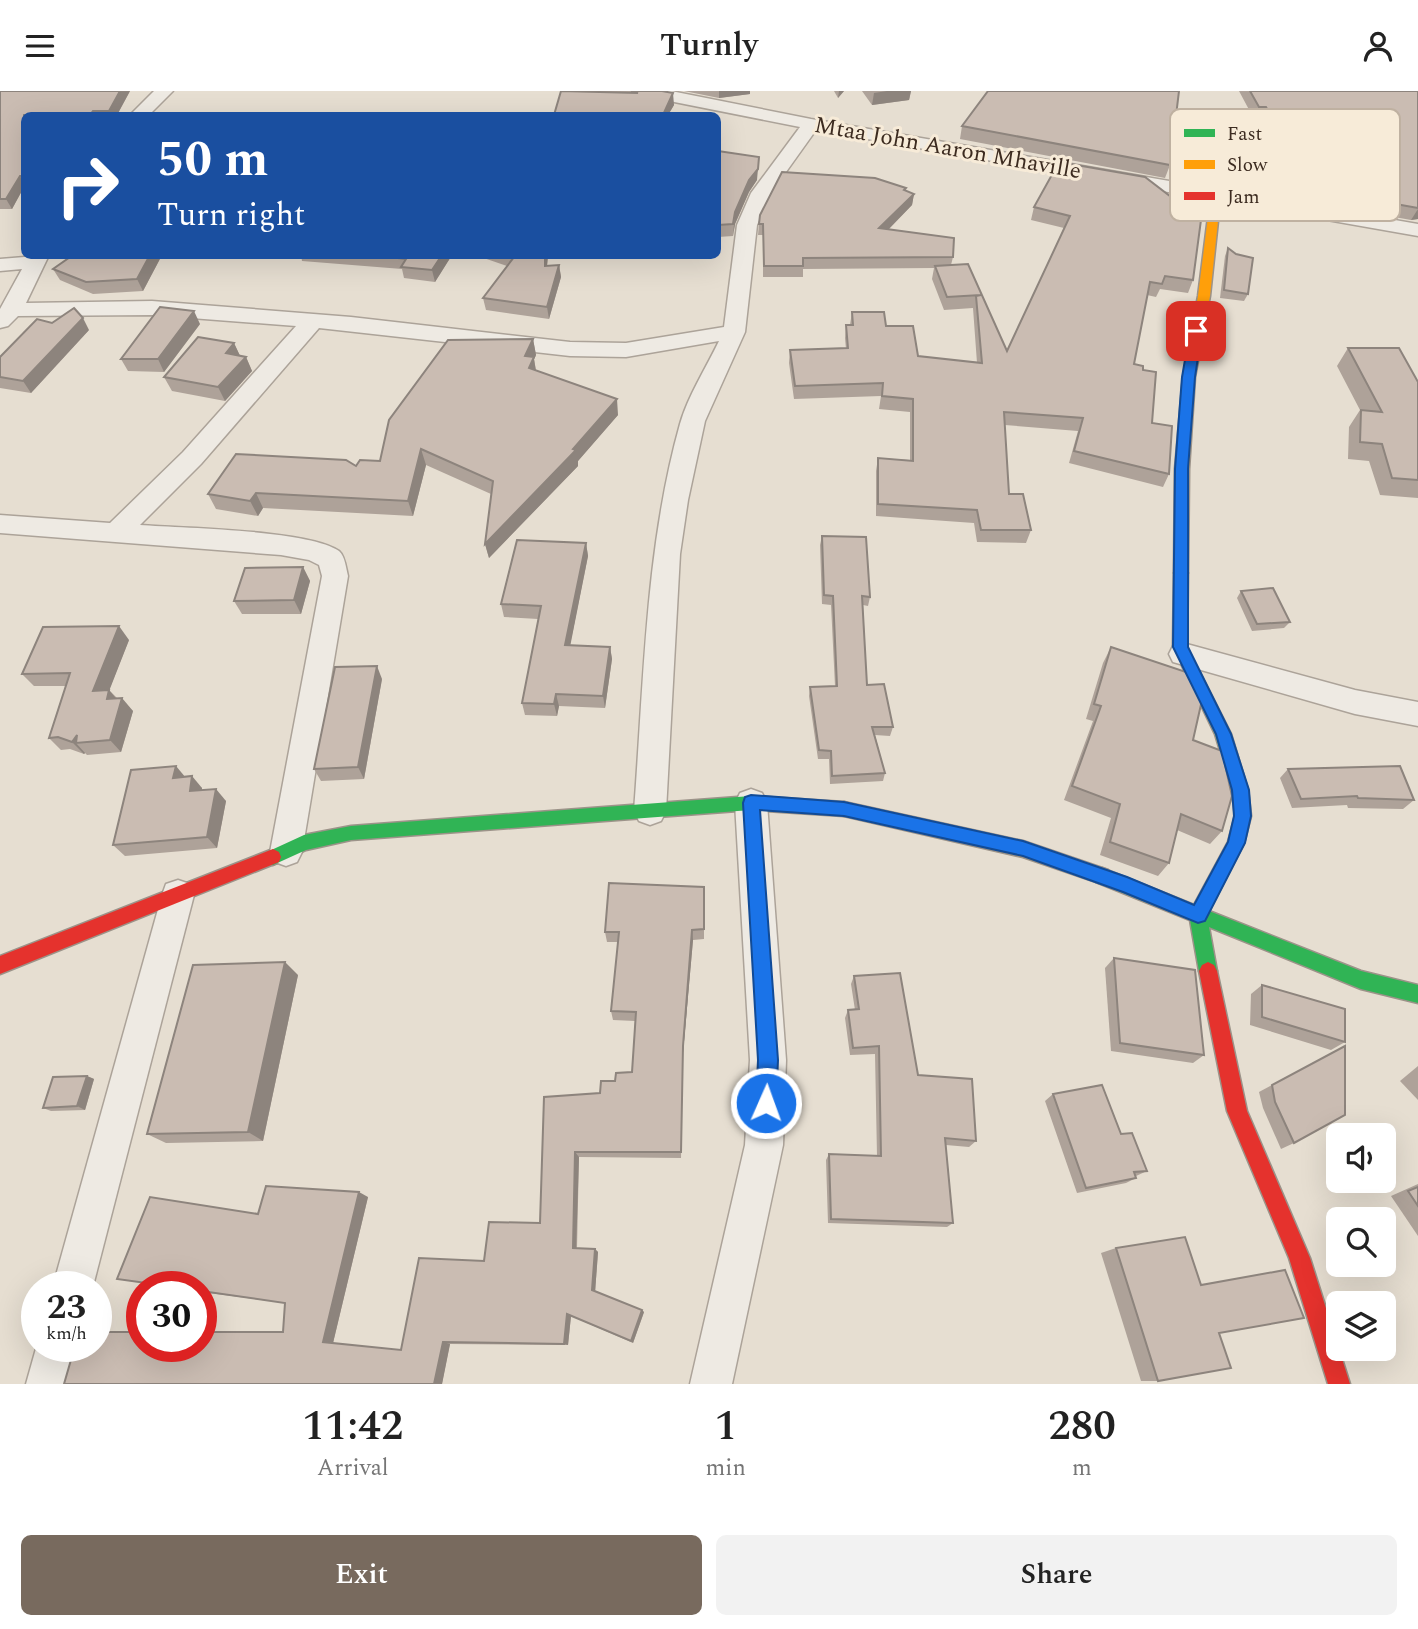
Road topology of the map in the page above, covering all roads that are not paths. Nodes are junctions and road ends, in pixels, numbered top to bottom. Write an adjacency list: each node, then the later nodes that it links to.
1 (164, 91): 3 (street)
2 (644, 91): 4 (street, Mtaa John Aaron Mhaville)
3 (142, 112)
4 (811, 124): 5 (street, Mtaa John Aaron Mhaville); 13 (street)
5 (1170, 185)
6 (1213, 221): 16 (street)
7 (1369, 221): 8 (street, Mtaa John Aaron Mhaville)
8 (1418, 230)
9 (37, 259): 10 (street); 11 (street)
10 (0, 265)
11 (6, 316): 12 (street)
12 (313, 321): 13 (street); 15 (street)
13 (734, 332): 19 (street)
14 (0, 524): 15 (street)
15 (117, 532): 20 (street)
16 (1183, 654): 17 (street); 22 (street)
17 (1418, 713)
18 (751, 803): 19 (street); 22 (street); 28 (street)
19 (650, 811): 20 (street)
20 (286, 852): 21 (street)
21 (178, 895): 23 (street); 25 (street)
22 (1198, 915): 24 (street); 29 (street)
23 (0, 965)
24 (1418, 994)
25 (77, 1271)
26 (53, 1362): 27 (street)
27 (47, 1384)
28 (711, 1384)
29 (1339, 1384)

